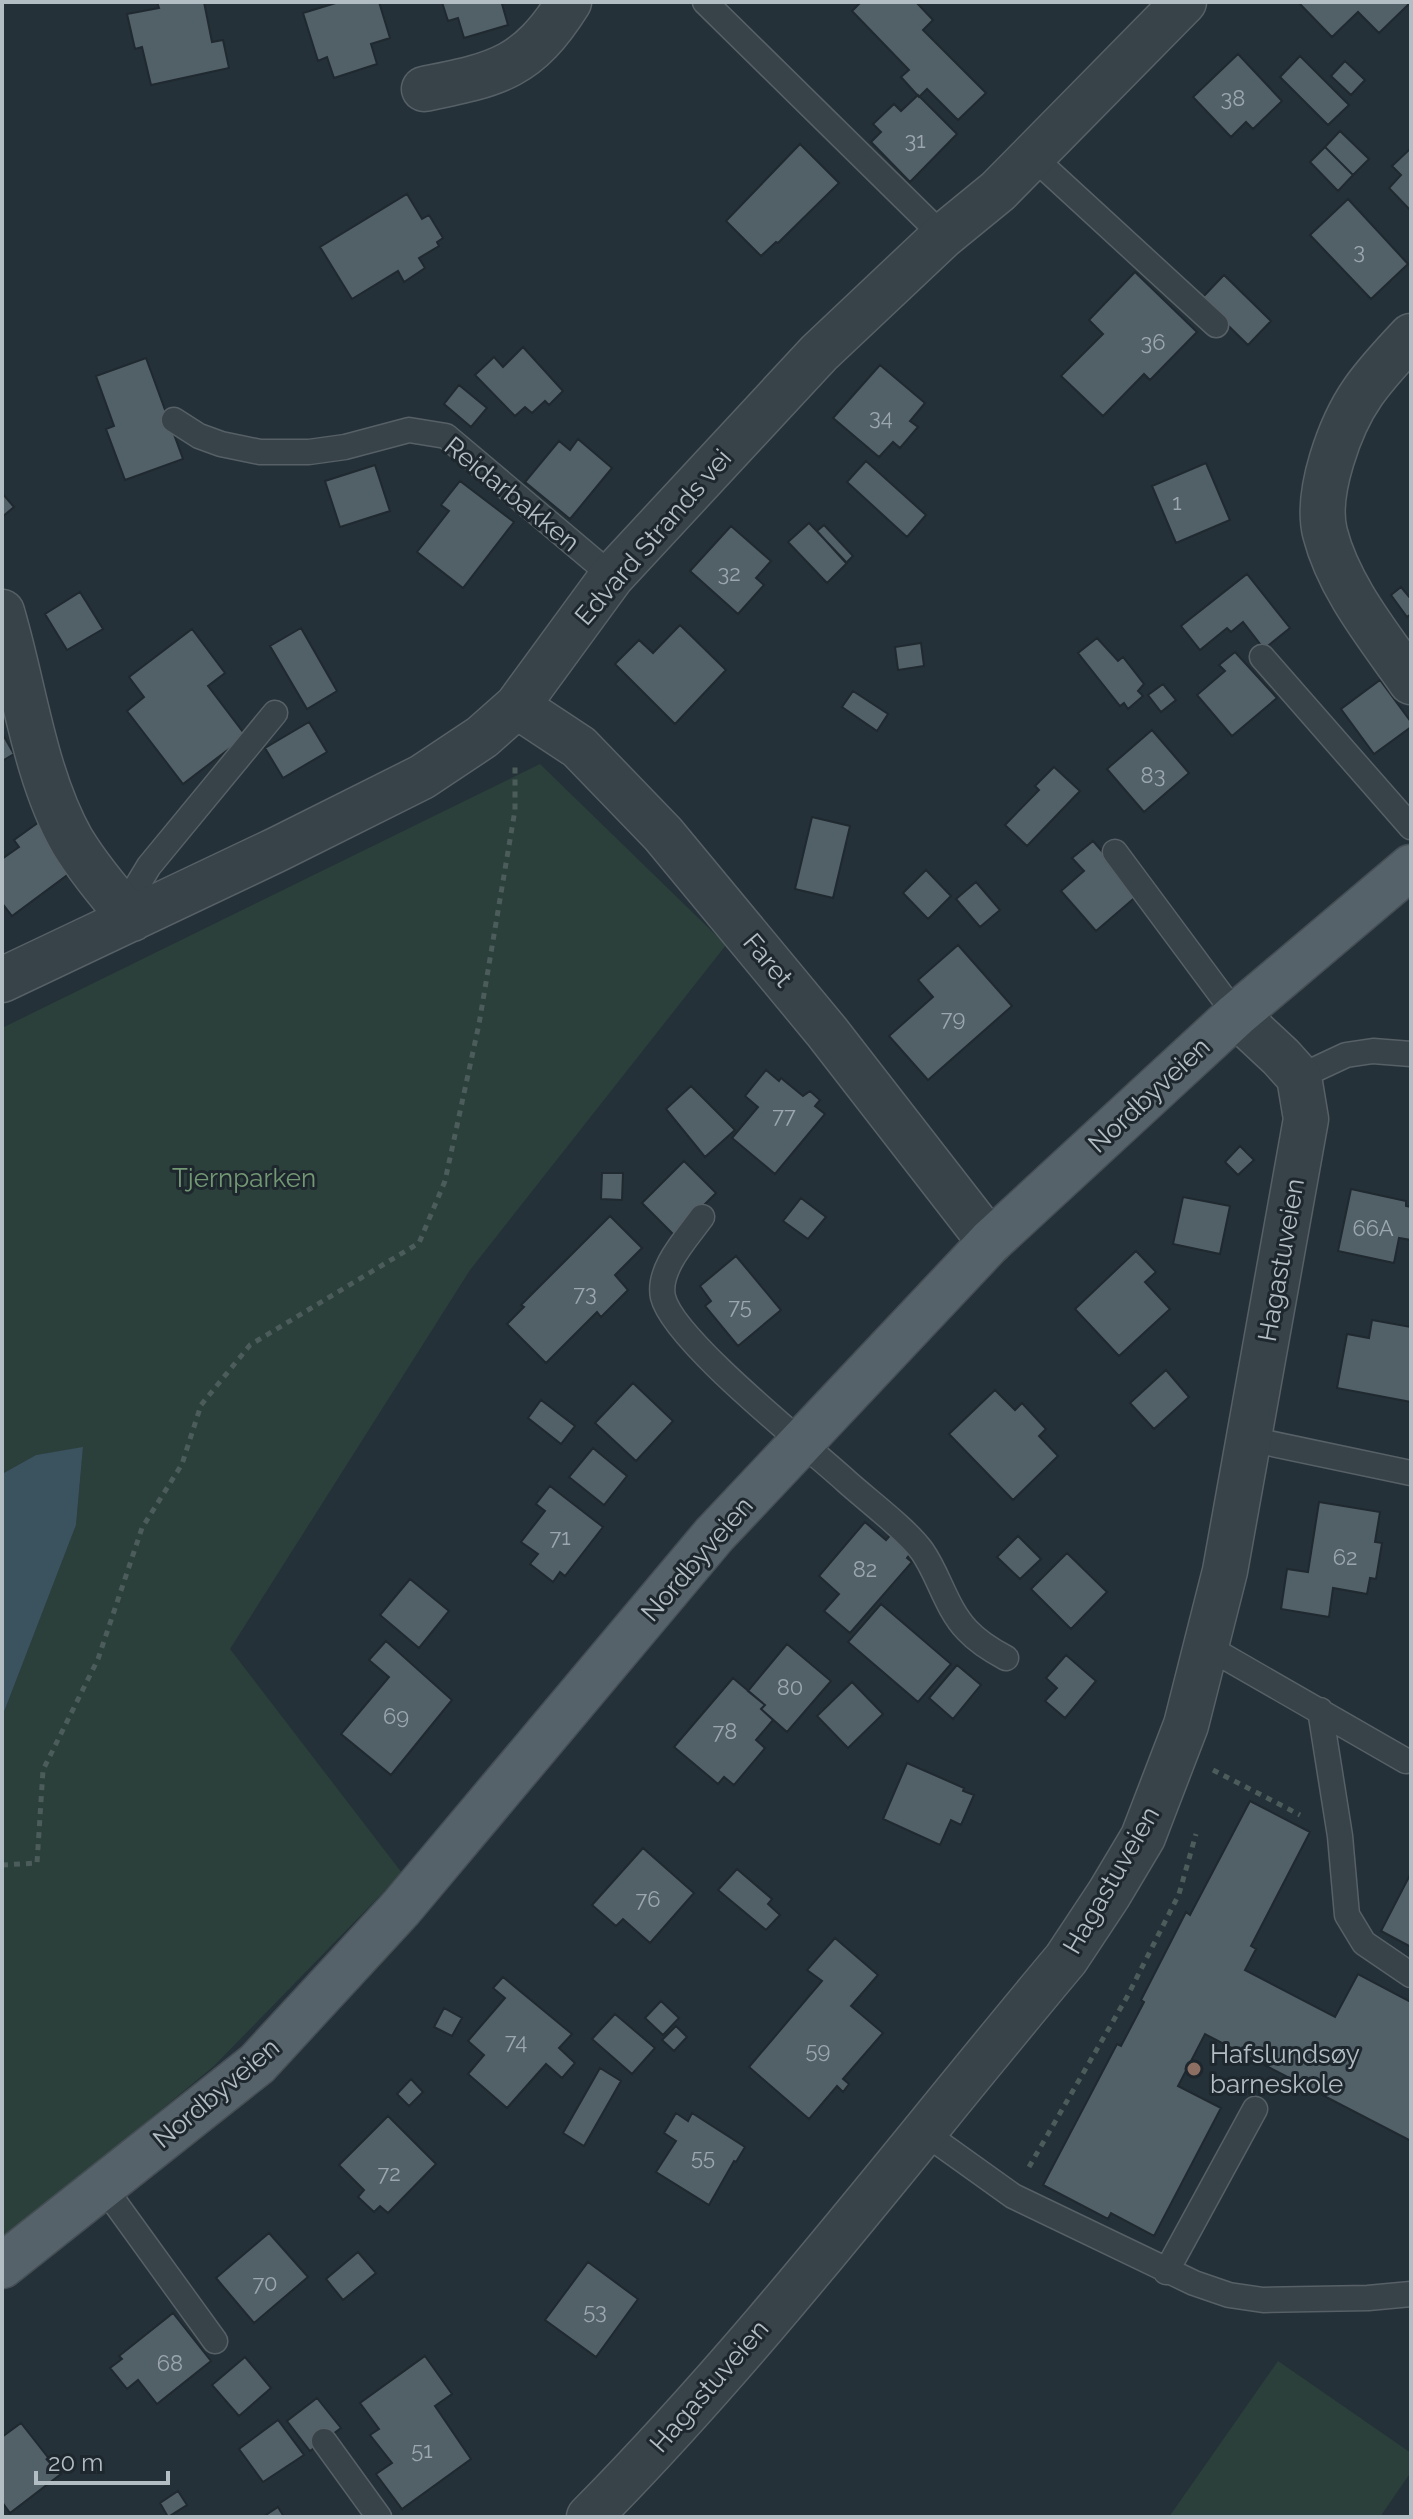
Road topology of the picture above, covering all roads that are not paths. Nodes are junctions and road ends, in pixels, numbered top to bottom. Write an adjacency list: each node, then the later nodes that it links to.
1 (569, 2): 4 (street)
2 (705, 2): 6 (lane)
3 (1184, 2): 5 (street, Edvard Strands vei)
4 (424, 89)
5 (1032, 156): 6 (street, Edvard Strands vei); 7 (lane)
6 (943, 236): 10 (street, Edvard Strands vei)
7 (1216, 325)
8 (1411, 336): 13 (street)
9 (174, 420): 10 (lane, Reidarbakken)
10 (612, 576): 14 (street, Edvard Strands vei)
11 (2, 612): 19 (street)
12 (1262, 657): 16 (lane)
13 (1411, 682)
14 (517, 706): 19 (street, Edvard Strands vei); 25 (street, Faret)
15 (275, 713): 19 (lane)
16 (1411, 827)
17 (1115, 852): 21 (lane)
18 (1411, 867): 21 (main road, Nordbyveien)
19 (128, 914): 20 (street, Edvard Strands vei)
20 (2, 980)
21 (1236, 1015): 23 (street); 25 (main road, Nordbyveien)
22 (1411, 1054): 23 (lane)
23 (1299, 1077): 26 (street, Hagastuveien)
24 (702, 1217): 27 (lane)
25 (990, 1242): 27 (main road, Nordbyveien)
26 (1249, 1439): 28 (lane); 29 (street, Hagastuveien)
27 (802, 1441): 30 (lane); 36 (main road, Nordbyveien)
28 (1411, 1473)
29 (1206, 1646): 31 (lane); 35 (street, Hagastuveien)
30 (1006, 1658)
31 (1320, 1710): 32 (lane); 33 (lane)
32 (1406, 1761)
33 (1411, 1975)
34 (1255, 2109): 38 (lane)
35 (925, 2133): 38 (lane); 43 (street, Hagastuveien)
36 (103, 2186): 37 (main road, Nordbyveien); 40 (lane)
37 (2, 2266)
38 (1166, 2272): 39 (lane)
39 (1411, 2294)
40 (215, 2341)
41 (324, 2441): 42 (lane)
42 (379, 2517)
43 (589, 2517)

